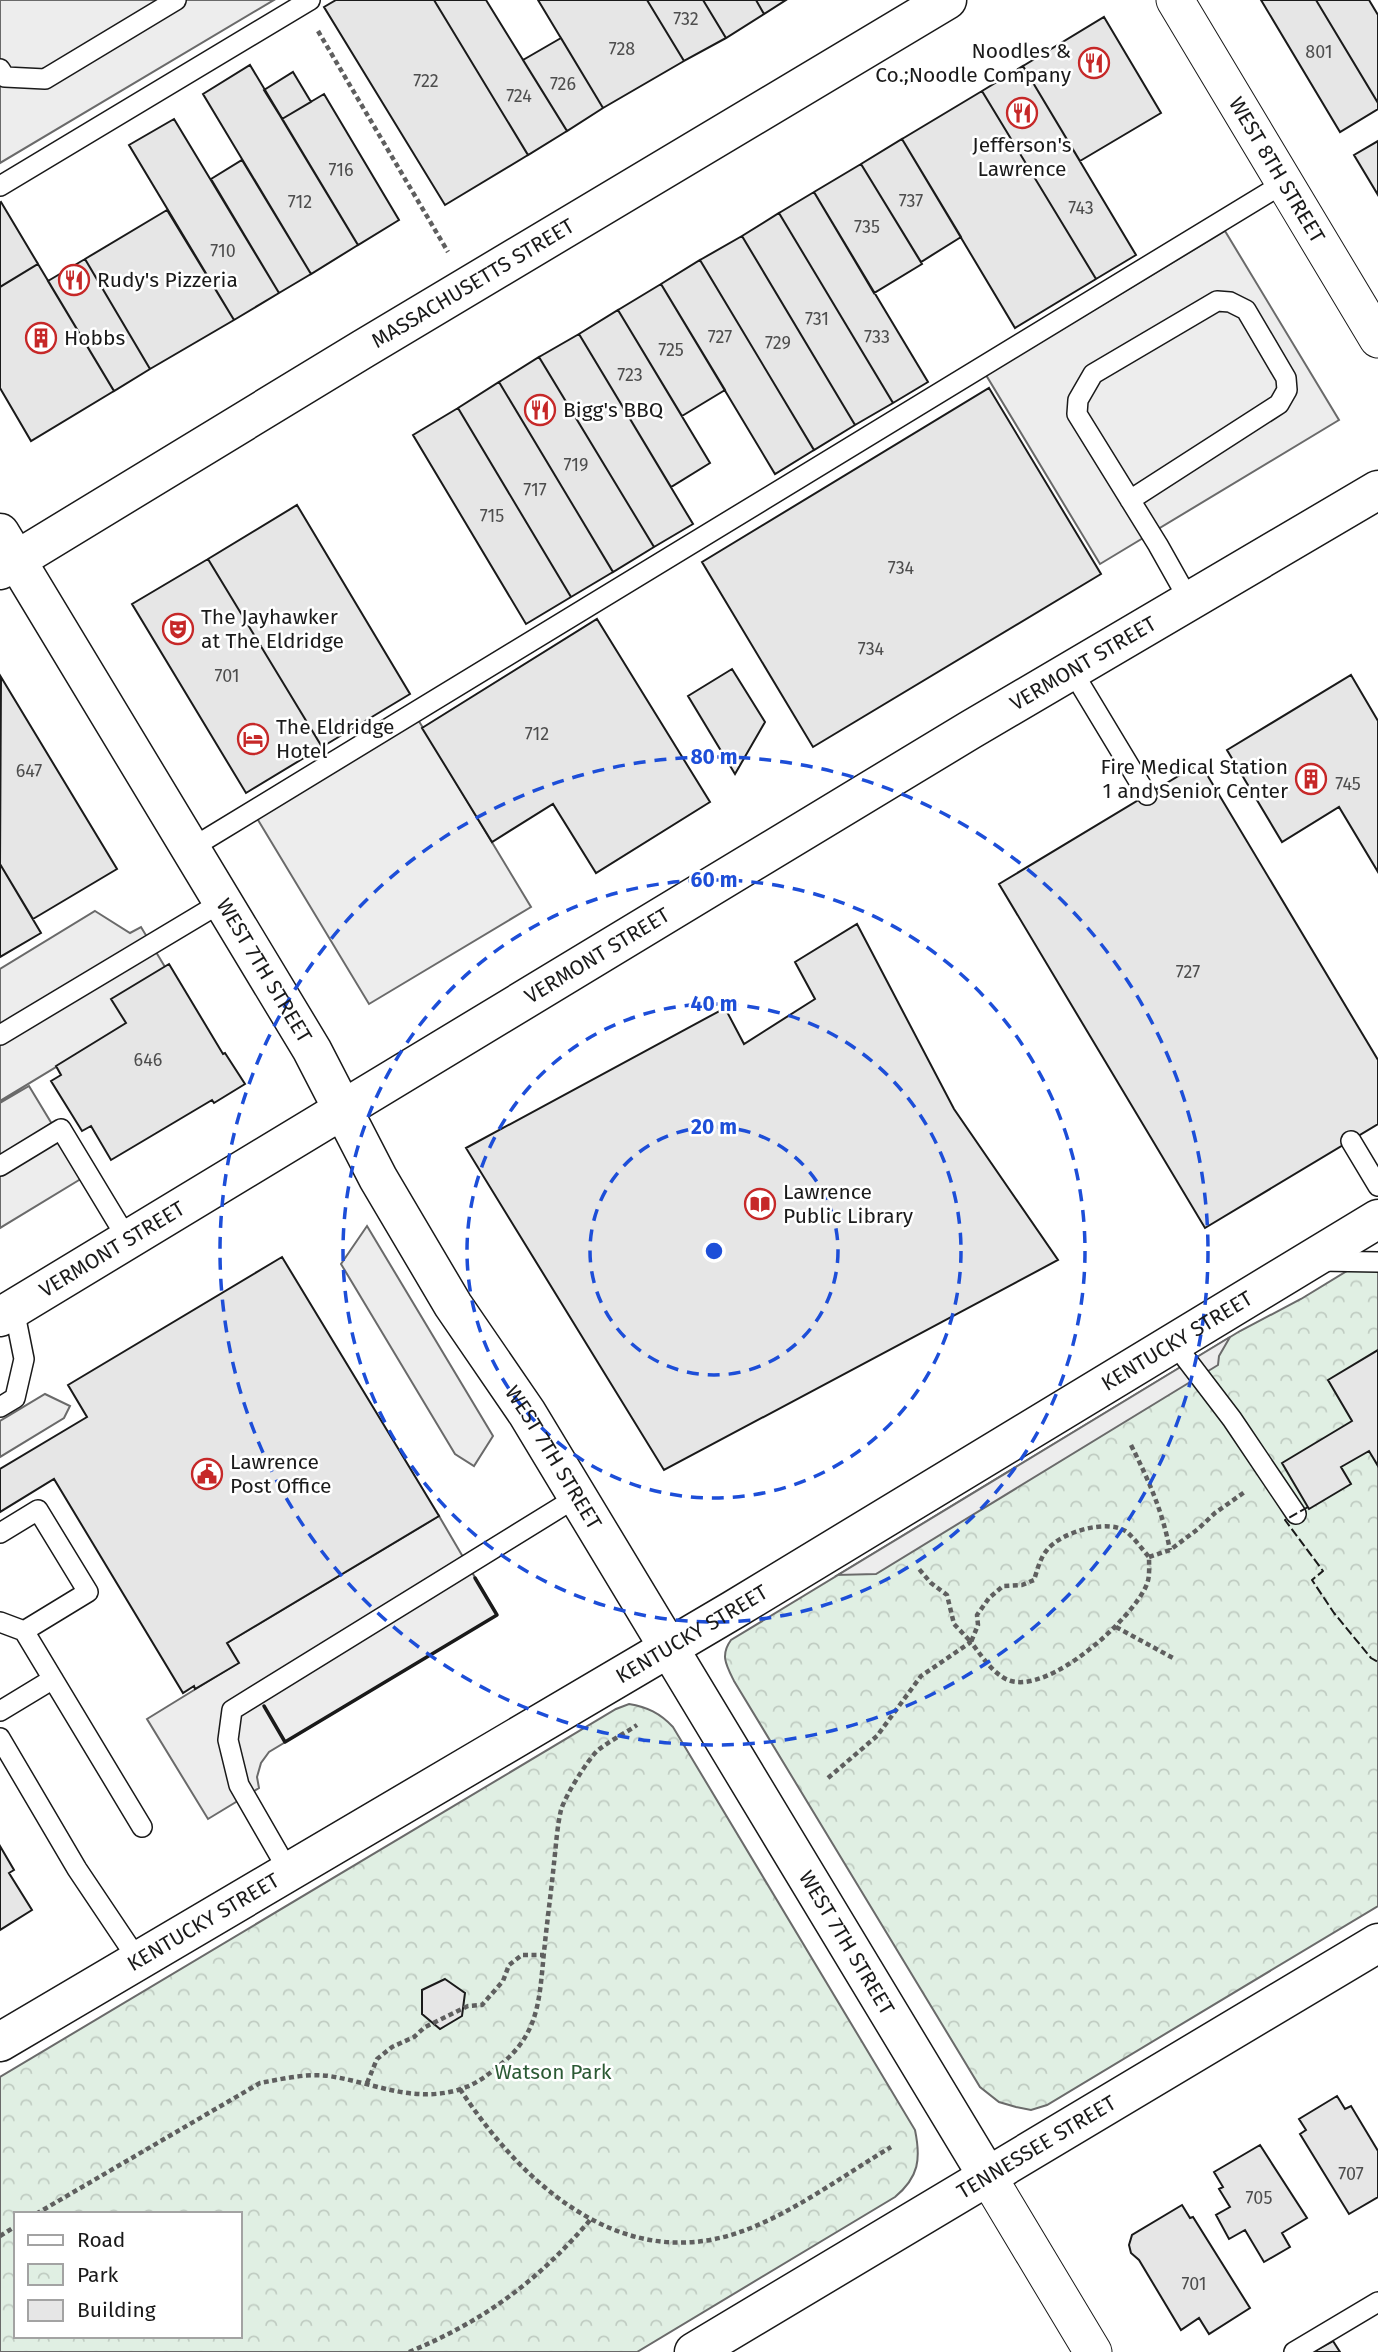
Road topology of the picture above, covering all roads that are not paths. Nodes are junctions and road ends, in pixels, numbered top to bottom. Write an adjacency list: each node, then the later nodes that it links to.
1 (176, 0): 5 (lane)
2 (947, 0): 11 (street, MASSACHUSETTS STREET)
3 (1175, 0): 6 (street, WEST 8TH STREET)
4 (306, 2): 7 (lane)
5 (0, 69)
6 (1284, 183): 8 (street, WEST 8TH STREET); 15 (lane)
7 (0, 186)
8 (1378, 339)
9 (1378, 490): 12 (street, VERMONT STREET)
10 (1130, 500): 10 (lane); 12 (lane)
11 (5, 554): 15 (street, WEST 7TH STREET)
12 (1189, 602): 13 (street, VERMONT STREET)
13 (1072, 669): 14 (lane); 18 (street, VERMONT STREET)
14 (1147, 795)
15 (190, 849): 16 (street, WEST 7TH STREET)
16 (222, 902): 17 (lane); 18 (street, WEST 7TH STREET)
17 (0, 1035)
18 (343, 1111): 23 (street, VERMONT STREET); 29 (street, WEST 7TH STREET)
19 (1351, 1141): 21 (lane)
20 (0, 1166): 23 (lane)
21 (1378, 1186)
22 (1378, 1219): 24 (street, KENTUCKY STREET)
23 (128, 1240): 26 (street, VERMONT STREET)
24 (1312, 1260): 25 (lane); 27 (street, KENTUCKY STREET)
25 (1378, 1262)
26 (7, 1313): 28 (lane)
27 (1174, 1343): 30 (lane); 34 (street, KENTUCKY STREET)
28 (0, 1407)
29 (577, 1497): 34 (street, WEST 7TH STREET); 39 (lane)
30 (1296, 1514)
31 (0, 1533): 33 (lane)
32 (0, 1622): 33 (lane)
33 (24, 1631): 35 (lane)
34 (668, 1649): 39 (street, KENTUCKY STREET); 43 (street, WEST 7TH STREET)
35 (53, 1679): 36 (lane); 38 (lane)
36 (0, 1711)
37 (0, 1738): 41 (lane)
38 (142, 1827)
39 (289, 1872): 41 (street, KENTUCKY STREET)
40 (1378, 1943): 43 (street, TENNESSEE STREET)
41 (138, 1960): 42 (street, KENTUCKY STREET)
42 (0, 2042)
43 (988, 2177): 45 (street, TENNESSEE STREET); 46 (street, WEST 7TH STREET)
44 (1378, 2302): 47 (lane)
45 (694, 2352)
46 (1093, 2352)
47 (1294, 2352)

